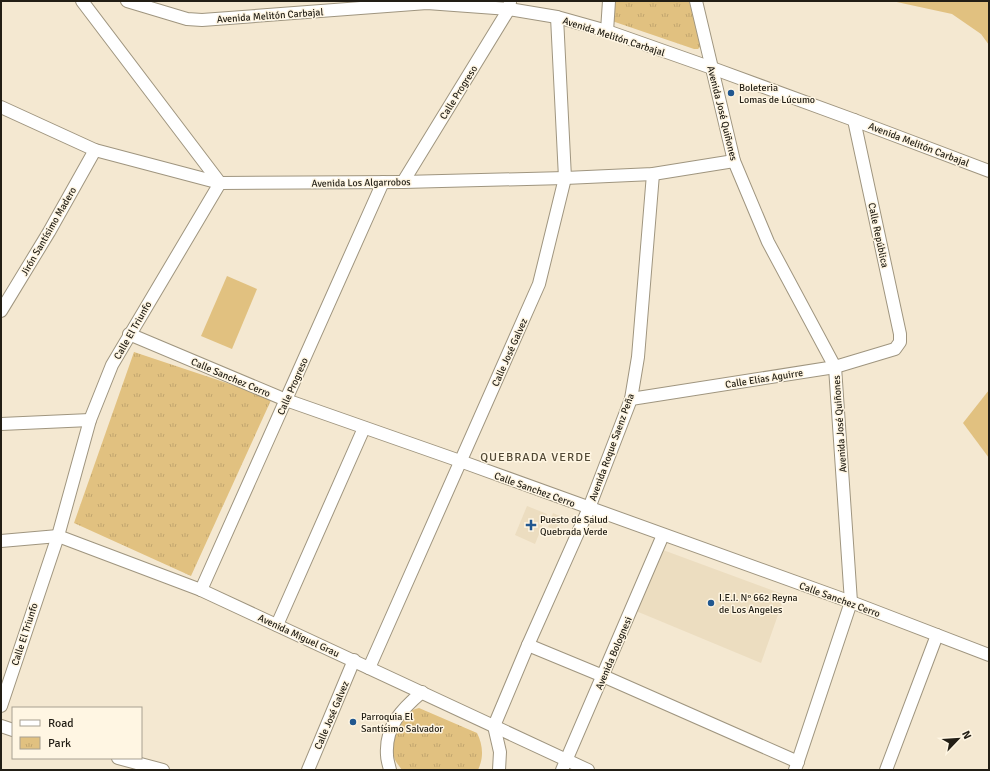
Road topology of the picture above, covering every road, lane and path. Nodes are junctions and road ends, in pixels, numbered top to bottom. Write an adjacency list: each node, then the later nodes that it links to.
1 (82, 1): 18 (street)
2 (127, 1): 5 (street, Avenida Melitón Carbajal)
3 (609, 1): 7 (street)
4 (696, 1): 8 (street, Avenida José Quiñones)
5 (510, 5): 6 (street, Avenida Melitón Carbajal); 17 (street, Calle Progreso)
6 (557, 17): 7 (street, Avenida Melitón Carbajal); 15 (street, Calle José Galvez)
7 (607, 31): 8 (street, Avenida Melitón Carbajal)
8 (712, 68): 10 (street, Avenida Melitón Carbajal); 12 (street, Avenida José Quiñones)
9 (1, 107): 11 (street, Avenida Los Algarrobos)
10 (854, 120): 13 (street, Avenida Melitón Carbajal); 21 (street, Calle República)
11 (95, 150): 18 (street, Avenida Los Algarrobos); 19 (street, Jirón Santísimo Madero)
12 (734, 161): 14 (street, Avenida Los Algarrobos); 22 (street, Avenida José Quiñones)
13 (989, 171)
14 (653, 174): 15 (street, Avenida Los Algarrobos); 23 (street, Avenida Roque Saenz Peña)
15 (565, 178): 17 (street, Avenida Los Algarrobos); 28 (street, Calle José Galvez)
16 (383, 182): 17 (street, Avenida Los Algarrobos); 18 (street, Avenida Los Algarrobos); 24 (street, Calle Progreso)
17 (403, 182)
18 (220, 183): 20 (street, Calle El Triunfo)
19 (1, 311)
20 (129, 334): 24 (street, Calle Sanchez Cerro); 25 (street, Calle El Triunfo)
21 (895, 349): 22 (street, Calle Elías Aguirre)
22 (835, 367): 23 (street, Calle Elías Aguirre); 34 (street, Avenida José Quiñones)
23 (631, 399): 29 (street, Avenida Roque Saenz Peña)
24 (286, 400): 27 (street, Calle Sanchez Cerro); 33 (street, Calle Progreso)
25 (90, 420): 26 (street); 31 (street, Calle El Triunfo)
26 (1, 424)
27 (364, 428): 28 (street, Calle Sanchez Cerro); 35 (street)
28 (460, 461): 29 (street, Calle Sanchez Cerro); 40 (street, Calle José Galvez)
29 (589, 508): 30 (street, Calle Sanchez Cerro); 37 (street, Avenida Roque Saenz Peña)
30 (663, 535): 34 (street, Calle Sanchez Cerro); 41 (street, Avenida Bolognesi)
31 (58, 536): 32 (street, Avenida Miguel Grau); 33 (street, Avenida Miguel Grau); 43 (street, Calle El Triunfo)
32 (1, 541)
33 (201, 590): 35 (street, Avenida Miguel Grau)
34 (851, 602): 36 (street, Calle Sanchez Cerro); 49 (street, Avenida José Quiñones)
35 (277, 625): 39 (street, Avenida Miguel Grau)
36 (937, 635): 38 (street, Calle Sanchez Cerro); 55 (street)
37 (528, 645): 41 (street); 45 (street, Avenida Roque Saenz Peña)
38 (989, 655)
39 (354, 660): 40 (street, Avenida Miguel Grau); 51 (street, Calle José Galvez)
40 (369, 668): 42 (street, Avenida Miguel Grau)
41 (603, 676): 48 (street, Avenida Bolognesi); 49 (street)
42 (422, 692): 45 (street, Avenida Miguel Grau); 52 (street)
43 (1, 706)
44 (1, 726): 46 (street)
45 (494, 726): 48 (street, Avenida Miguel Grau); 53 (street)
46 (12, 730)
47 (122, 759): 50 (street)
48 (564, 765): 54 (street, Avenida Miguel Grau)
49 (796, 766)
50 (163, 770)
51 (308, 770)
52 (390, 770)
53 (500, 770)
54 (588, 770)
55 (886, 770)

